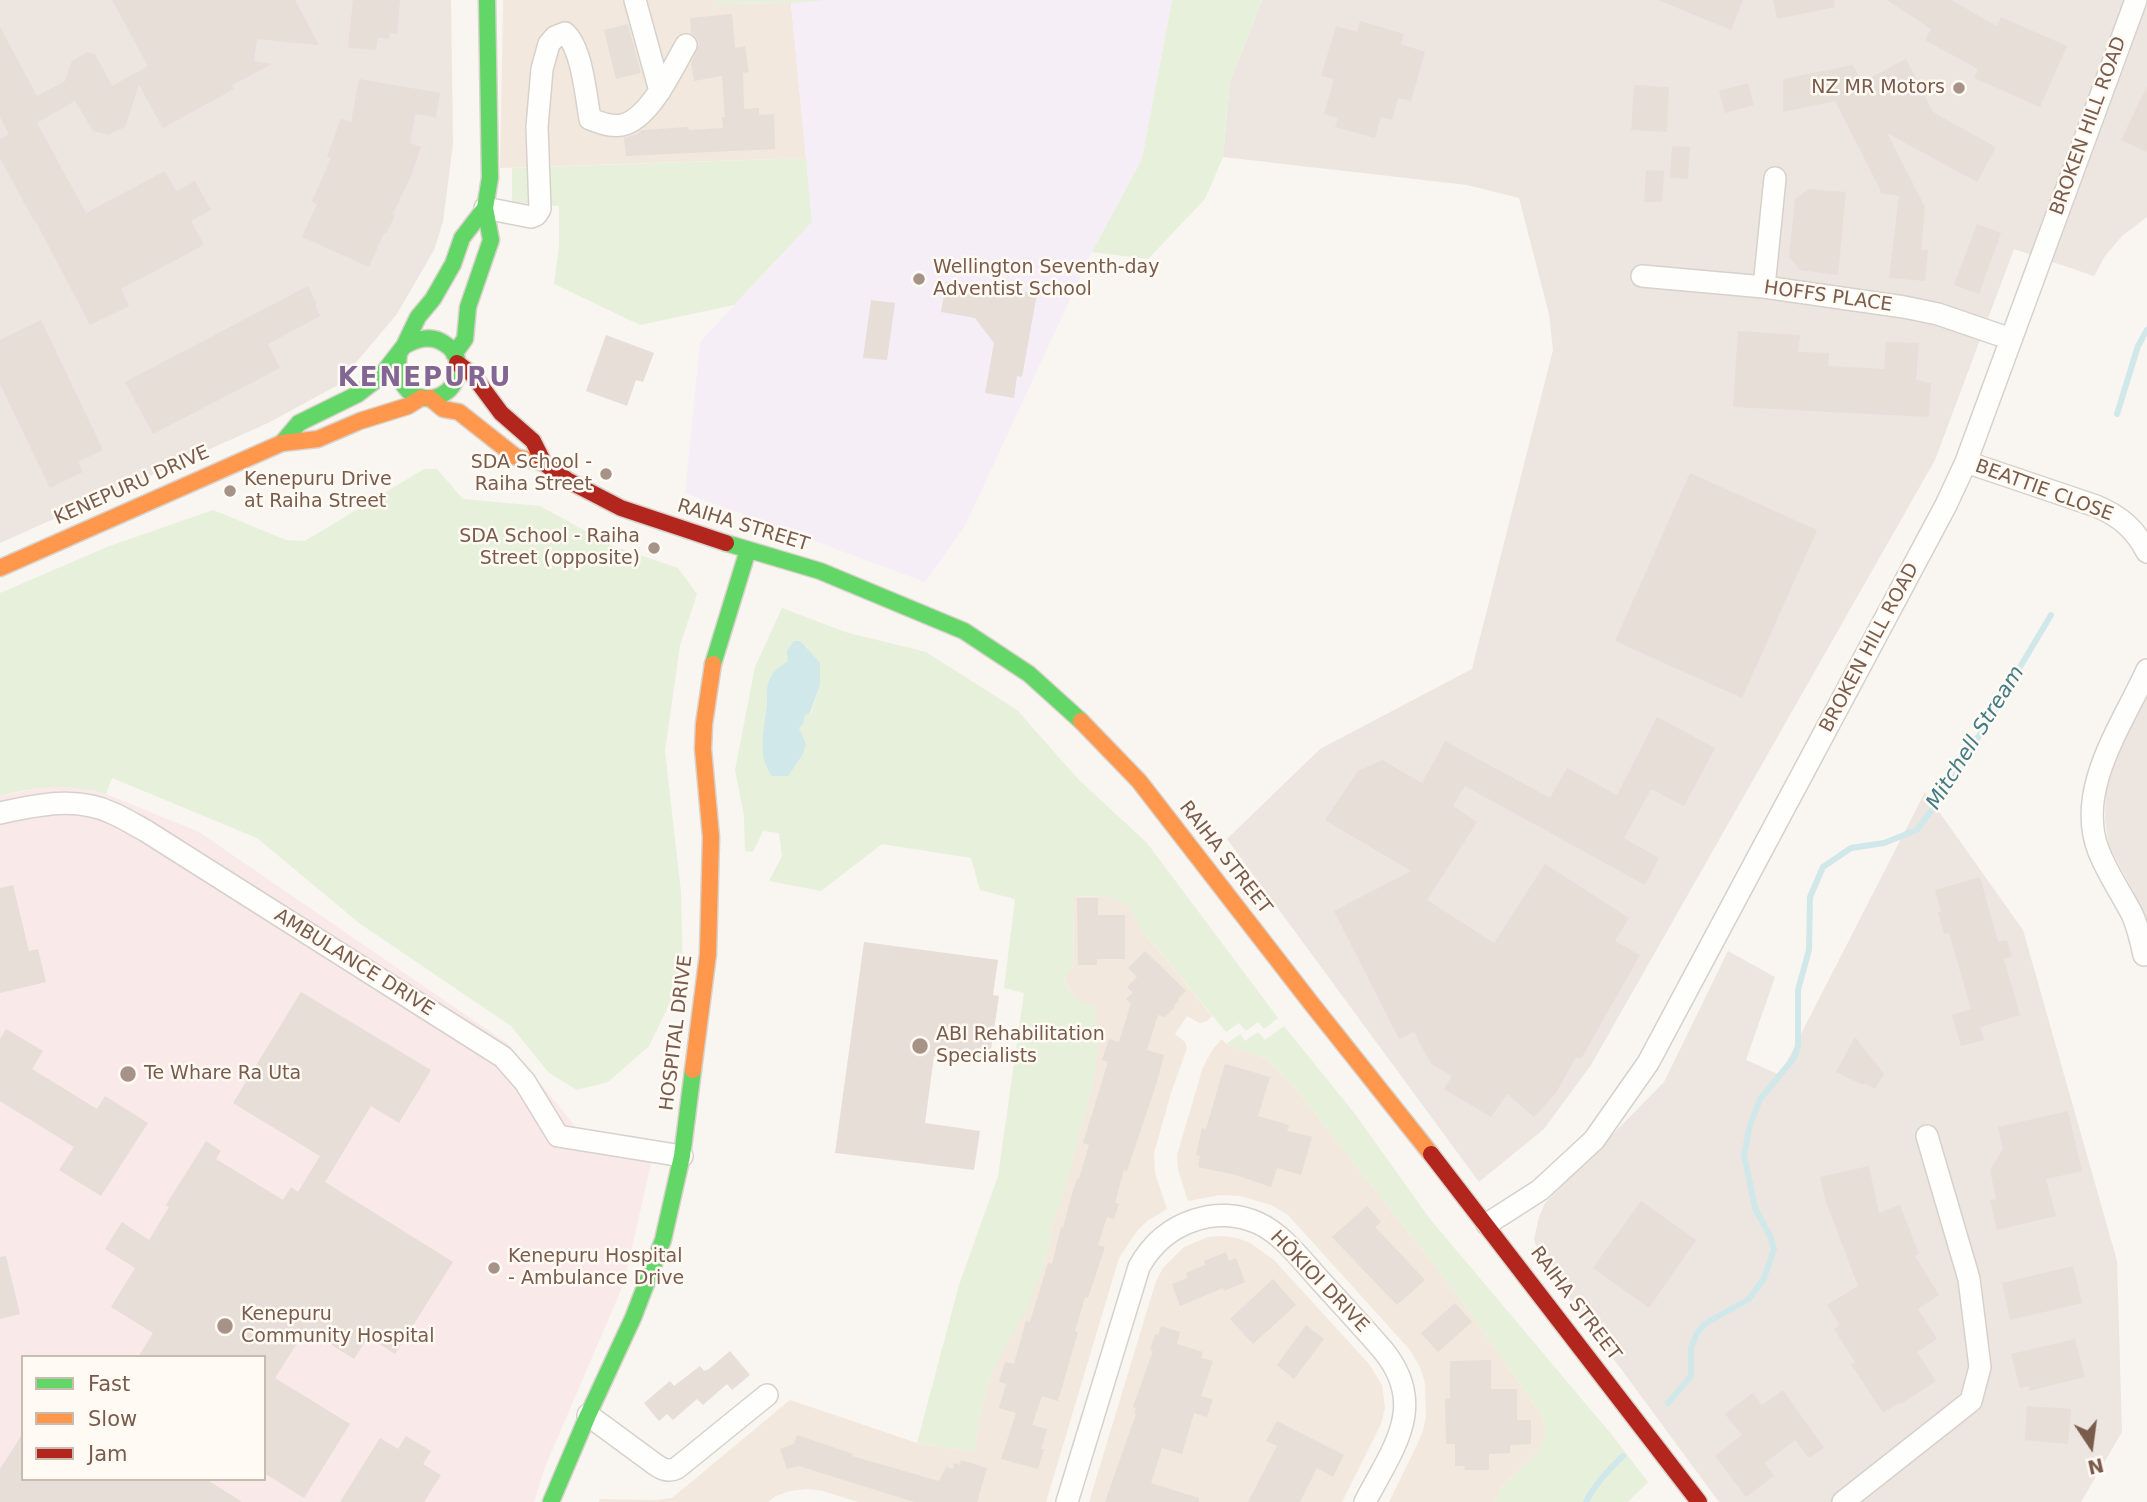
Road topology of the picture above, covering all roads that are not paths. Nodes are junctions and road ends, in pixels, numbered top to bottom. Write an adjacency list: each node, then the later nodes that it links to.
1 (487, 0): 7 (main road, KENEPURU DRIVE)
2 (635, 0): 5 (street)
3 (2136, 0): 10 (street, BROKEN HILL ROAD)
4 (686, 45): 5 (street)
5 (660, 91): 7 (street)
6 (1775, 178): 9 (street)
7 (485, 208): 11 (main road, KENEPURU DRIVE); 12 (main road, KENEPURU DRIVE)
8 (1642, 276): 9 (street, HOFFS PLACE)
9 (1764, 287): 10 (street, HOFFS PLACE)
10 (2011, 339): 15 (street, BROKEN HILL ROAD)
11 (401, 350): 12 (main road); 13 (main road); 14 (main road, KENEPURU DRIVE)
12 (456, 358): 13 (main road, KENEPURU DRIVE); 16 (main road, RAIHA STREET)
13 (426, 398): 14 (main road, KENEPURU DRIVE); 16 (main road, RAIHA STREET)
14 (282, 443): 19 (main road, KENEPURU DRIVE)
15 (1966, 462): 18 (street, BEATTIE CLOSE); 25 (street, BROKEN HILL ROAD)
16 (544, 463): 17 (main road, RAIHA STREET)
17 (748, 550): 24 (main road, HOSPITAL DRIVE); 25 (main road, RAIHA STREET)
18 (2147, 552)
19 (0, 568)
20 (2147, 670): 22 (street)
21 (0, 813): 24 (street, AMBULANCE DRIVE)
22 (2144, 955)
23 (1927, 1136): 32 (street)
24 (682, 1156): 27 (main road, HOSPITAL DRIVE)
25 (1487, 1224): 31 (main road, RAIHA STREET)
26 (767, 1395): 27 (street)
27 (588, 1415): 28 (main road, HOSPITAL DRIVE)
28 (551, 1502)
29 (1067, 1502): 30 (street, HŌKIOI DRIVE)
30 (1366, 1502)
31 (1699, 1502)
32 (1843, 1502)

